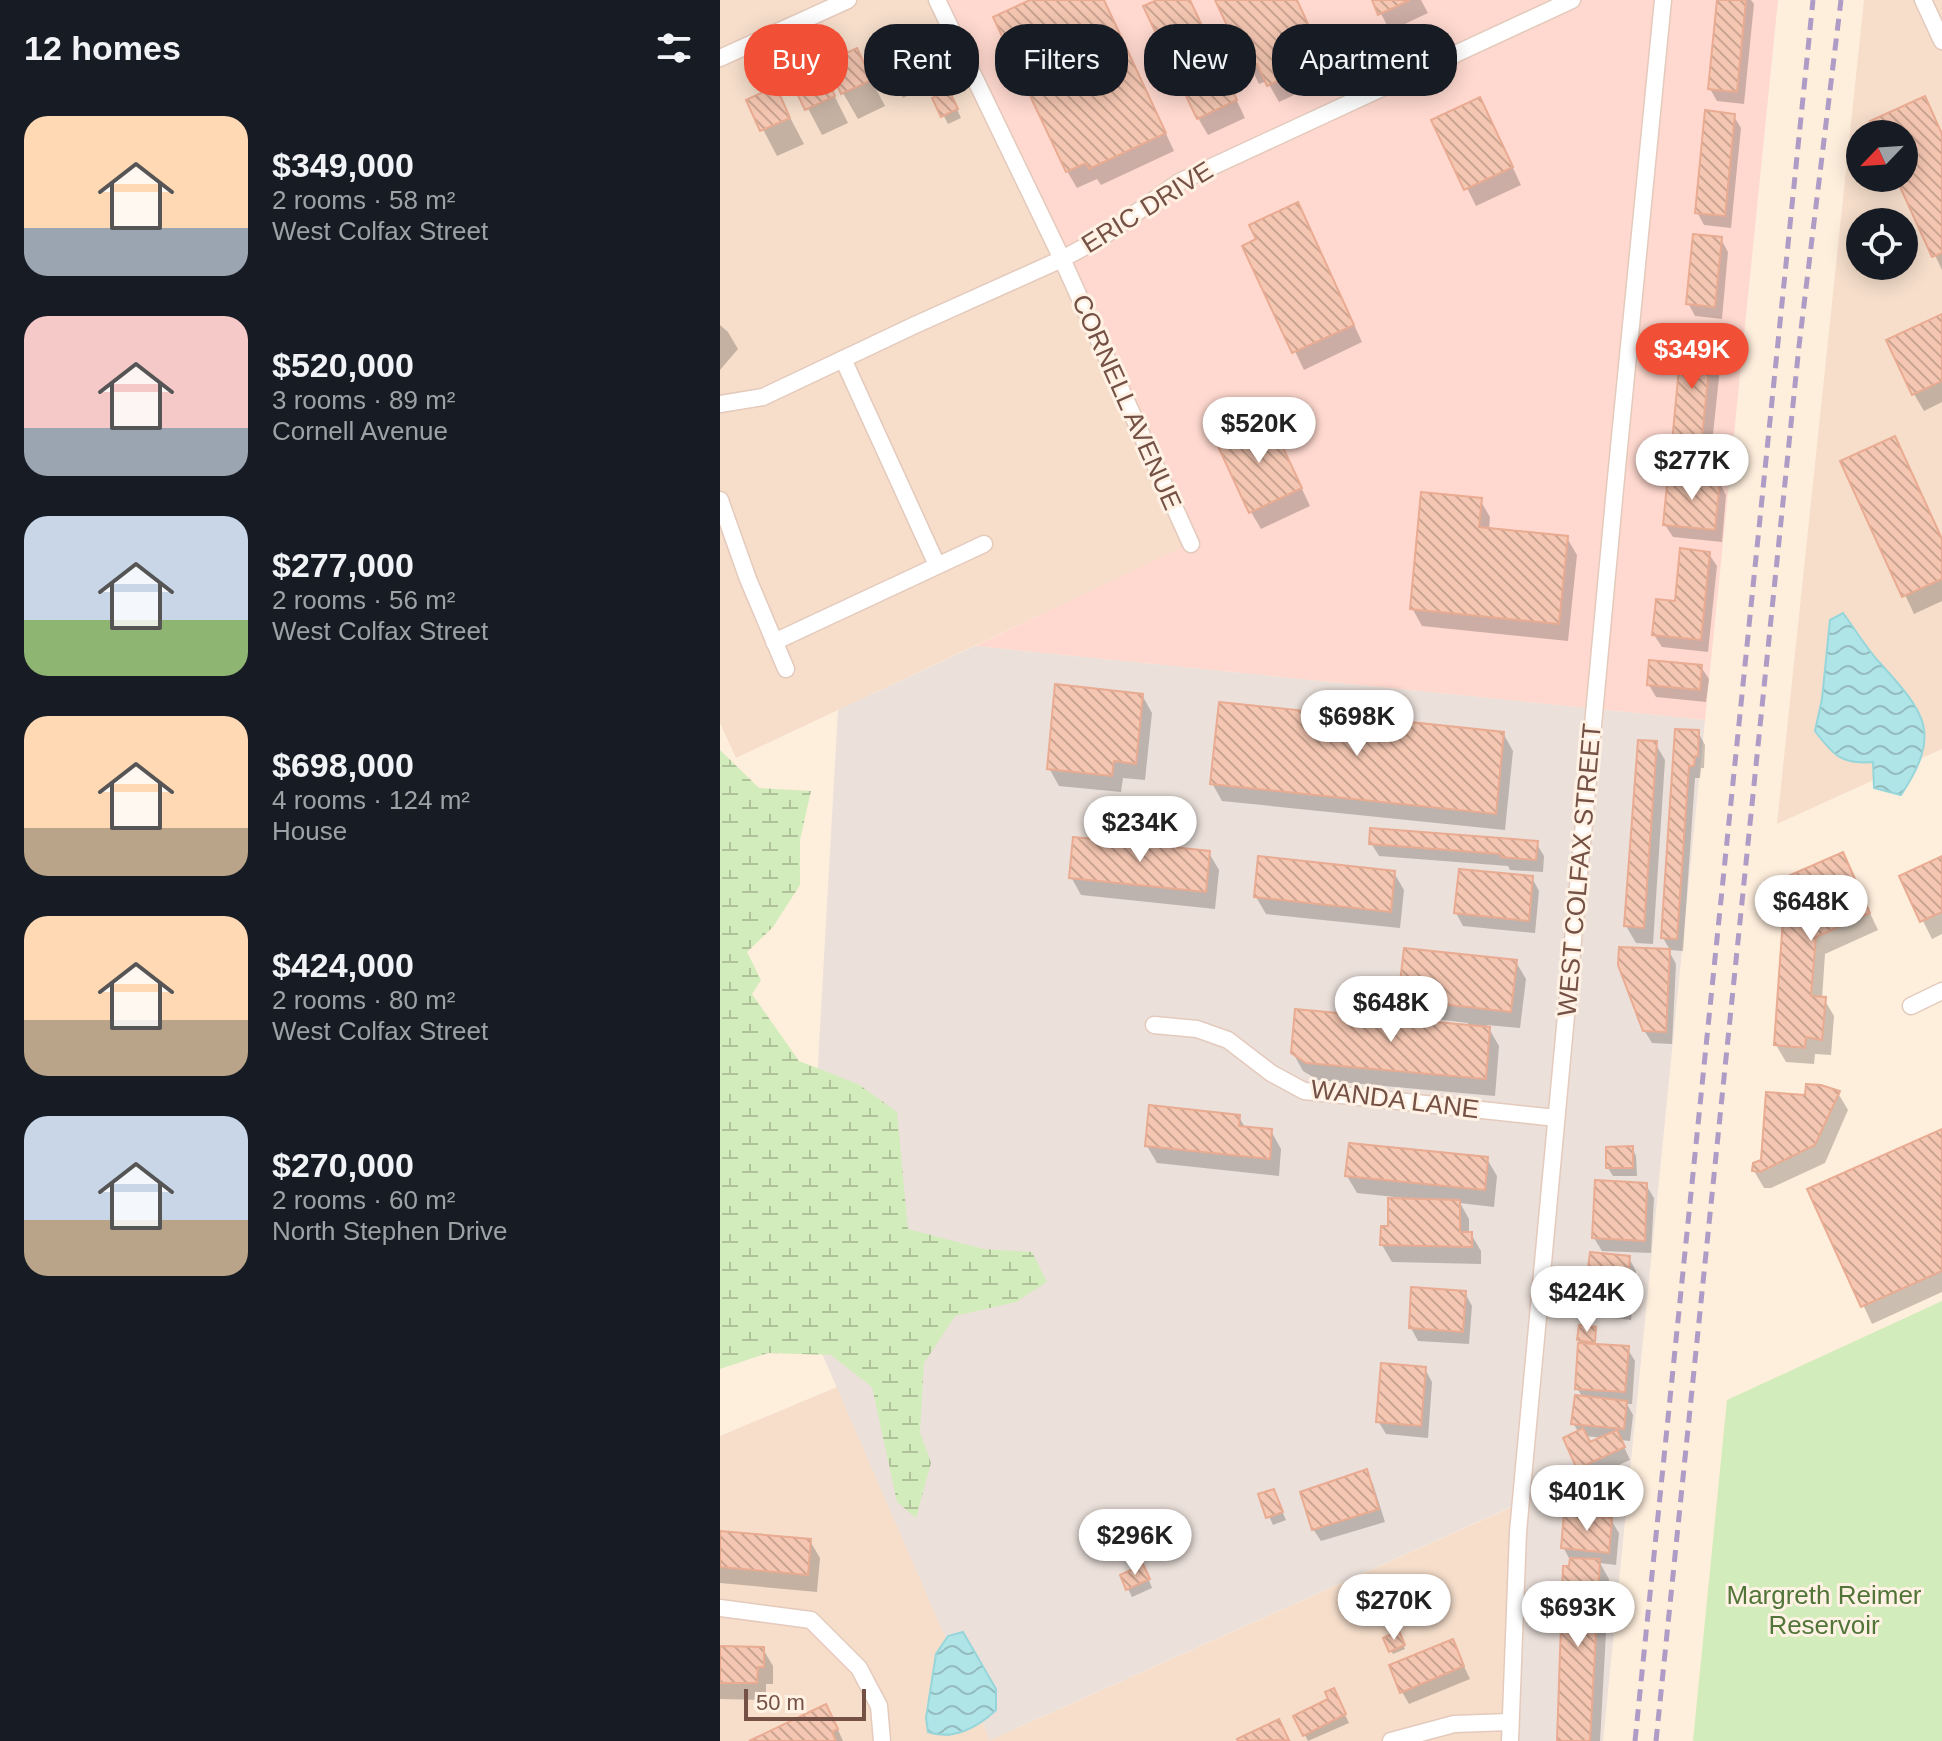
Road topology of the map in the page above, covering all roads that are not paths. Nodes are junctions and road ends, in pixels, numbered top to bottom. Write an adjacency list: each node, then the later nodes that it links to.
1 (848, 0): 7 (street)
2 (937, 0): 8 (street, CORNELL AVENUE)
3 (1572, 0): 8 (street, ERIC DRIVE)
4 (1663, 0): 20 (street, WEST COLFAX STREET)
5 (1923, 0): 6 (street)
6 (1942, 41)
7 (720, 58)
8 (1062, 259): 9 (street, ERIC DRIVE); 13 (street, CORNELL AVENUE)
9 (843, 359): 10 (street, ERIC DRIVE); 14 (street)
10 (720, 404)
11 (720, 500): 15 (street)
12 (984, 544): 14 (street)
13 (1191, 544)
14 (937, 565): 15 (street)
15 (774, 642): 16 (street)
16 (786, 669)
17 (1942, 991): 18 (street)
18 (1911, 1006)
19 (1154, 1025): 20 (street, WANDA LANE)
20 (1556, 1118): 22 (street, WEST COLFAX STREET)
21 (720, 1608): 23 (street)
22 (1510, 1722): 24 (street); 25 (street, WEST COLFAX STREET)
23 (882, 1741)
24 (1391, 1741)
25 (1510, 1741)

